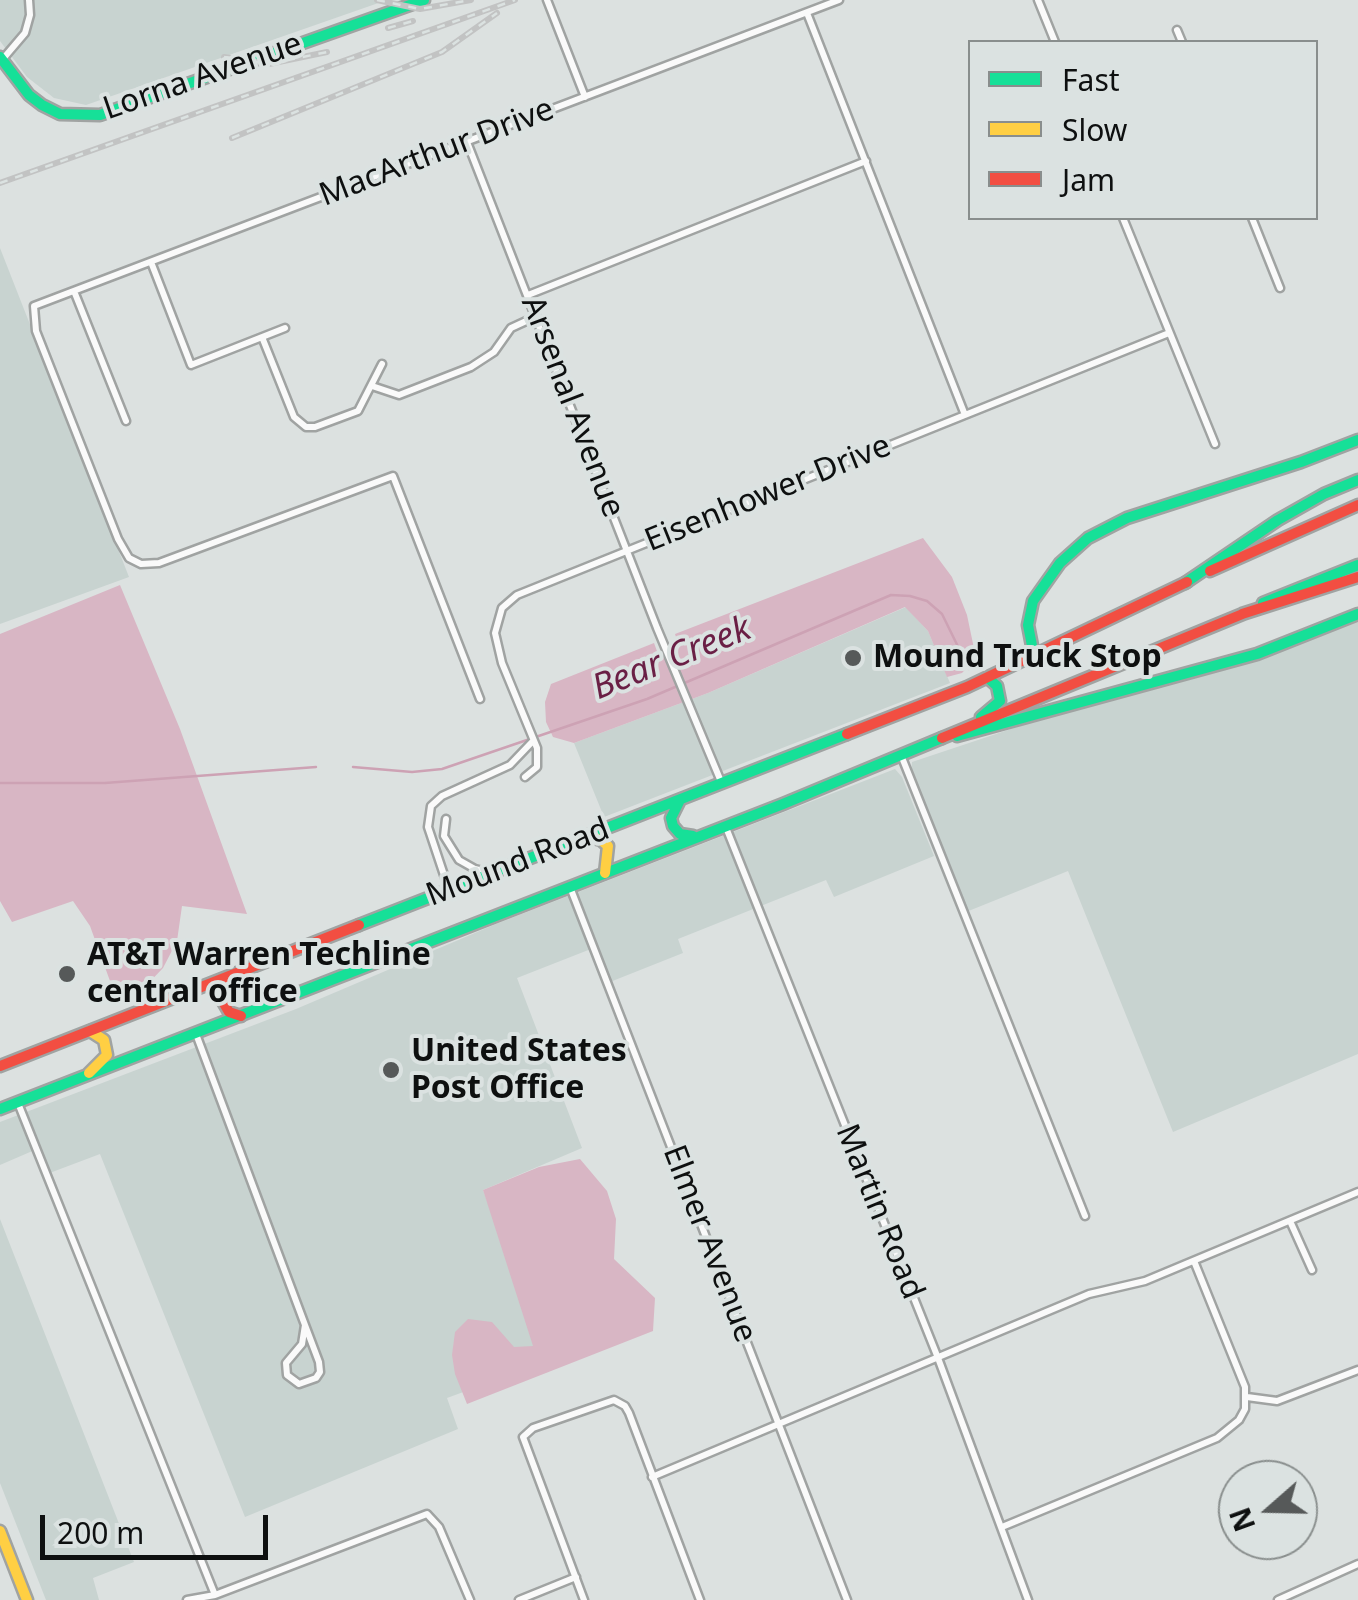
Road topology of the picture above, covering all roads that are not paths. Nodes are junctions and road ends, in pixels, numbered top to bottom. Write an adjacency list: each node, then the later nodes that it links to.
1 (29, 0): 10 (street)
2 (424, 0): 10 (main road, Lorna Avenue)
3 (548, 0): 11 (street)
4 (840, 0): 6 (street, MacArthur Drive)
5 (1038, 0): 8 (street)
6 (807, 13): 11 (street, MacArthur Drive); 13 (street)
7 (1177, 30): 9 (street)
8 (1054, 40)
9 (1181, 40)
10 (1, 58)
11 (585, 97): 12 (street, MacArthur Drive)
12 (467, 142): 16 (street, MacArthur Drive); 19 (street, Arsenal Avenue)
13 (866, 160): 19 (street); 26 (street)
14 (1124, 220): 22 (street)
15 (1253, 220): 17 (street)
16 (151, 262): 18 (street, MacArthur Drive); 23 (street)
17 (1280, 288)
18 (74, 291): 27 (street); 40 (street, MacArthur Drive)
19 (528, 295): 20 (street, Arsenal Avenue)
20 (537, 316): 25 (street); 32 (street, Arsenal Avenue)
21 (285, 328): 23 (street)
22 (1169, 333): 26 (street, Eisenhower Drive); 29 (street)
23 (262, 337): 25 (street)
24 (382, 364): 25 (street)
25 (372, 386)
26 (964, 415): 32 (street, Eisenhower Drive)
27 (126, 421)
28 (1358, 440): 38 (main road)
29 (1214, 444)
30 (1358, 480): 35 (main road)
31 (1358, 506): 35 (main road, Mound Road)
32 (628, 550): 43 (street, Eisenhower Drive); 46 (street, Arsenal Avenue)
33 (1358, 565): 36 (main road, Mound Road)
34 (1358, 577): 36 (main road)
35 (1185, 583): 38 (main road, Mound Road)
36 (1242, 614): 41 (main road, Mound Road)
37 (1358, 614): 42 (main road, Mound Road)
38 (1034, 656): 39 (main road, Mound Road)
39 (988, 678): 41 (main road); 46 (main road, Mound Road)
40 (480, 699)
41 (958, 732): 42 (main road, Mound Road)
42 (935, 741): 44 (main road, Mound Road)
43 (532, 742): 45 (street); 55 (street)
44 (901, 756): 49 (main road, Mound Road); 65 (street)
45 (524, 778)
46 (722, 784): 47 (main road, Mound Road)
47 (680, 800): 50 (main road, Mound Road); 51 (main road)
48 (446, 818): 52 (street)
49 (726, 825): 51 (main road, Mound Road); 70 (street, Martin Road)
50 (586, 836): 52 (main road, Mound Road); 53 (main road)
51 (696, 837): 53 (main road, Mound Road)
52 (492, 873): 55 (main road, Mound Road)
53 (604, 873): 54 (main road, Mound Road)
54 (570, 887): 57 (main road, Mound Road); 73 (street, Elmer Avenue)
55 (449, 890): 56 (main road, Mound Road)
56 (233, 975): 57 (main road); 58 (main road, Mound Road)
57 (241, 1016): 59 (main road, Mound Road)
58 (90, 1031): 60 (main road, Mound Road); 61 (main road)
59 (196, 1034): 61 (main road, Mound Road); 69 (street)
60 (0, 1066)
61 (84, 1078): 62 (main road, Mound Road)
62 (18, 1103): 63 (main road, Mound Road); 79 (street)
63 (0, 1109)
64 (1358, 1192): 66 (street)
65 (1085, 1216)
66 (1290, 1220): 67 (street); 68 (street)
67 (1194, 1261): 70 (street); 72 (street)
68 (1312, 1270)
69 (305, 1325): 69 (street)
70 (938, 1358): 73 (street); 75 (street, Martin Road)
71 (1358, 1370): 72 (street)
72 (1247, 1397): 75 (street)
73 (779, 1424): 74 (street); 86 (street, Elmer Avenue)
74 (652, 1477): 78 (street); 85 (street)
75 (1002, 1527): 87 (street, Martin Road)
76 (0, 1531): 80 (main road)
77 (1358, 1564): 88 (street)
78 (576, 1577): 83 (street); 84 (street)
79 (215, 1595): 81 (street); 82 (street)
80 (27, 1600)
81 (186, 1600)
82 (470, 1600)
83 (520, 1600)
84 (584, 1600)
85 (700, 1600)
86 (848, 1600)
87 (1028, 1600)
88 (1278, 1600)

